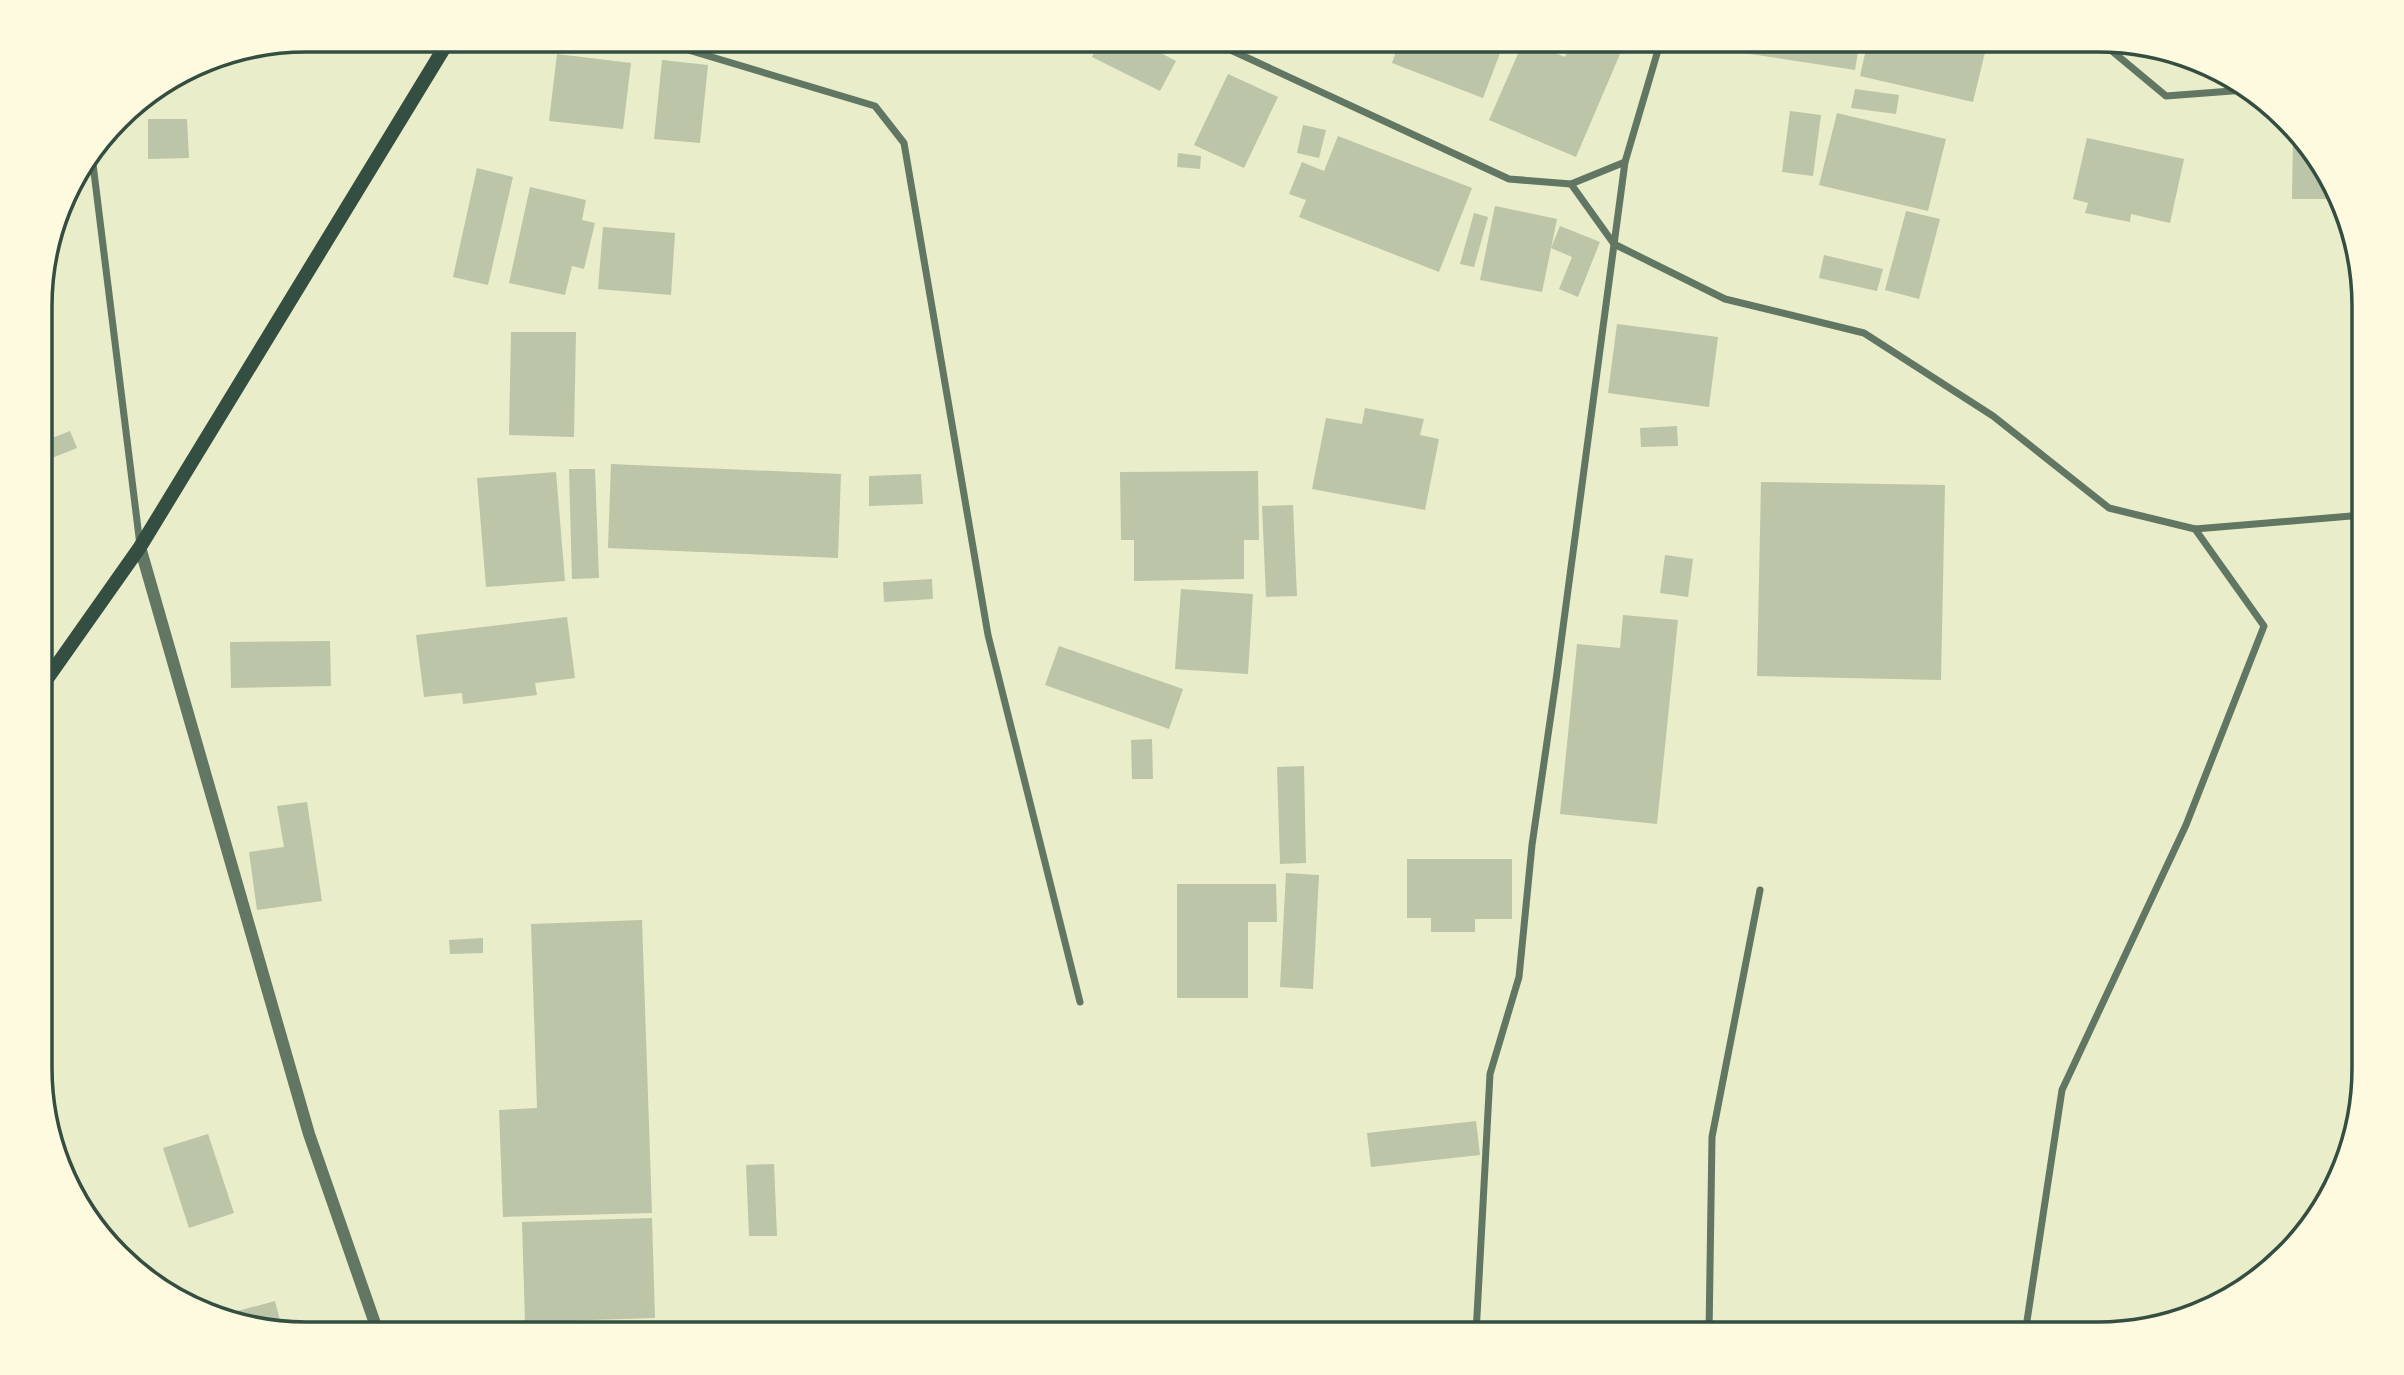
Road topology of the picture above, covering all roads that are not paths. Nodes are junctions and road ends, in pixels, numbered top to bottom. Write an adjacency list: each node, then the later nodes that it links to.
1 (442, 52): 13 (main road)
2 (695, 52): 16 (street)
3 (1235, 52): 9 (street)
4 (1657, 52): 7 (street)
5 (2114, 53): 6 (street)
6 (2232, 91)
7 (1625, 162): 9 (street); 10 (street)
8 (93, 168): 13 (street)
9 (1571, 184): 10 (street)
10 (1614, 244): 12 (street); 18 (street)
11 (2352, 516): 12 (street)
12 (2195, 529): 20 (street)
13 (140, 547): 14 (main road); 17 (street)
14 (52, 673)
15 (1760, 890): 19 (street)
16 (1080, 1002)
17 (374, 1322)
18 (1477, 1322)
19 (1709, 1322)
20 (2027, 1322)

